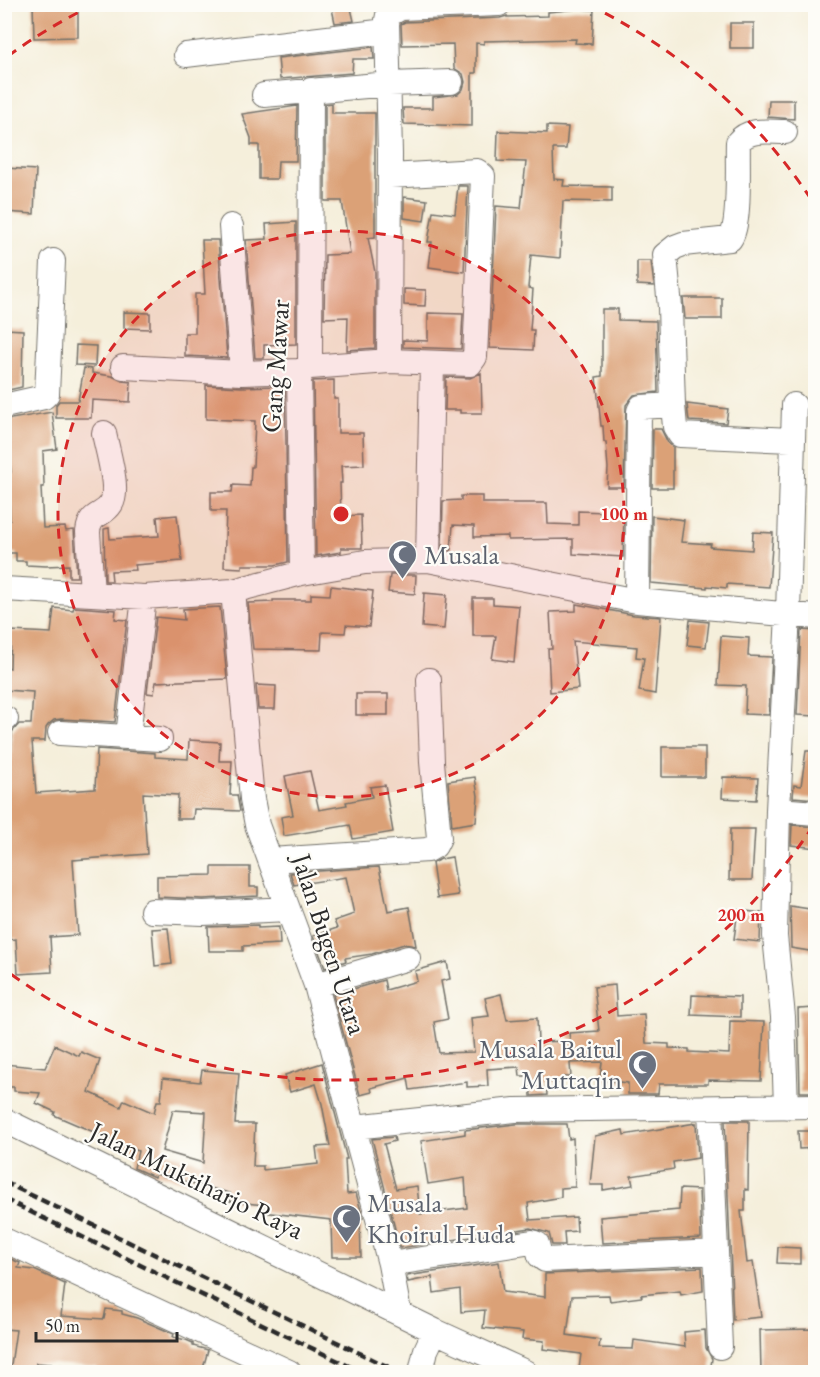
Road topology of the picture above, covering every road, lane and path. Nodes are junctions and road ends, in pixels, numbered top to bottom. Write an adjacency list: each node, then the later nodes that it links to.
1 (499, 4): 2 (street)
2 (423, 6): 3 (street)
3 (386, 31): 4 (street); 6 (street)
4 (186, 55)
5 (451, 82): 6 (street)
6 (389, 84): 7 (street); 10 (street)
7 (311, 90): 8 (street); 16 (street, Gang Mawar)
8 (264, 95)
9 (785, 132): 18 (street)
10 (390, 176): 13 (street); 14 (street)
11 (231, 226): 17 (street)
12 (52, 261): 20 (street)
13 (388, 361): 14 (street); 16 (street)
14 (432, 364): 23 (street)
15 (123, 367): 17 (street)
16 (305, 369): 17 (street); 24 (street, Gang Mawar)
17 (242, 373)
18 (673, 405): 22 (street); 29 (street)
19 (794, 405): 22 (street)
20 (4, 406)
21 (104, 433): 27 (street)
22 (791, 440): 30 (street)
23 (428, 560): 24 (street); 29 (street)
24 (302, 573): 26 (street)
25 (4, 589): 27 (street)
26 (233, 591): 28 (street); 38 (street, Jalan Bugen Utara)
27 (92, 593): 28 (street)
28 (144, 597): 34 (street)
29 (637, 601): 30 (street)
30 (788, 614): 31 (street); 36 (street)
31 (816, 617)
32 (429, 680): 38 (street)
33 (60, 733): 34 (street)
34 (128, 736): 35 (street)
35 (160, 739)
36 (778, 810): 37 (street); 44 (street)
37 (816, 813)
38 (270, 860): 39 (street, Jalan Bugen Utara)
39 (288, 909): 40 (street); 42 (street, Jalan Bugen Utara)
40 (152, 911)
41 (408, 958): 42 (street)
42 (316, 985): 47 (street, Jalan Bugen Utara)
43 (816, 1106): 44 (street)
44 (786, 1107): 45 (street)
45 (710, 1108): 47 (street); 49 (street)
46 (4, 1120): 51 (street, Jalan Muktiharjo Raya)
47 (354, 1127): 50 (street, Jalan Bugen Utara)
48 (4, 1240): 54 (street)
49 (716, 1252): 50 (street); 53 (street)
50 (390, 1263): 51 (street, Jalan Bugen Utara)
51 (399, 1312): 52 (street, Jalan Muktiharjo Raya)
52 (435, 1331): 55 (street); 56 (street, Jalan Muktiharjo Raya)
53 (720, 1347)
54 (290, 1372)
55 (421, 1372)
56 (525, 1372)

